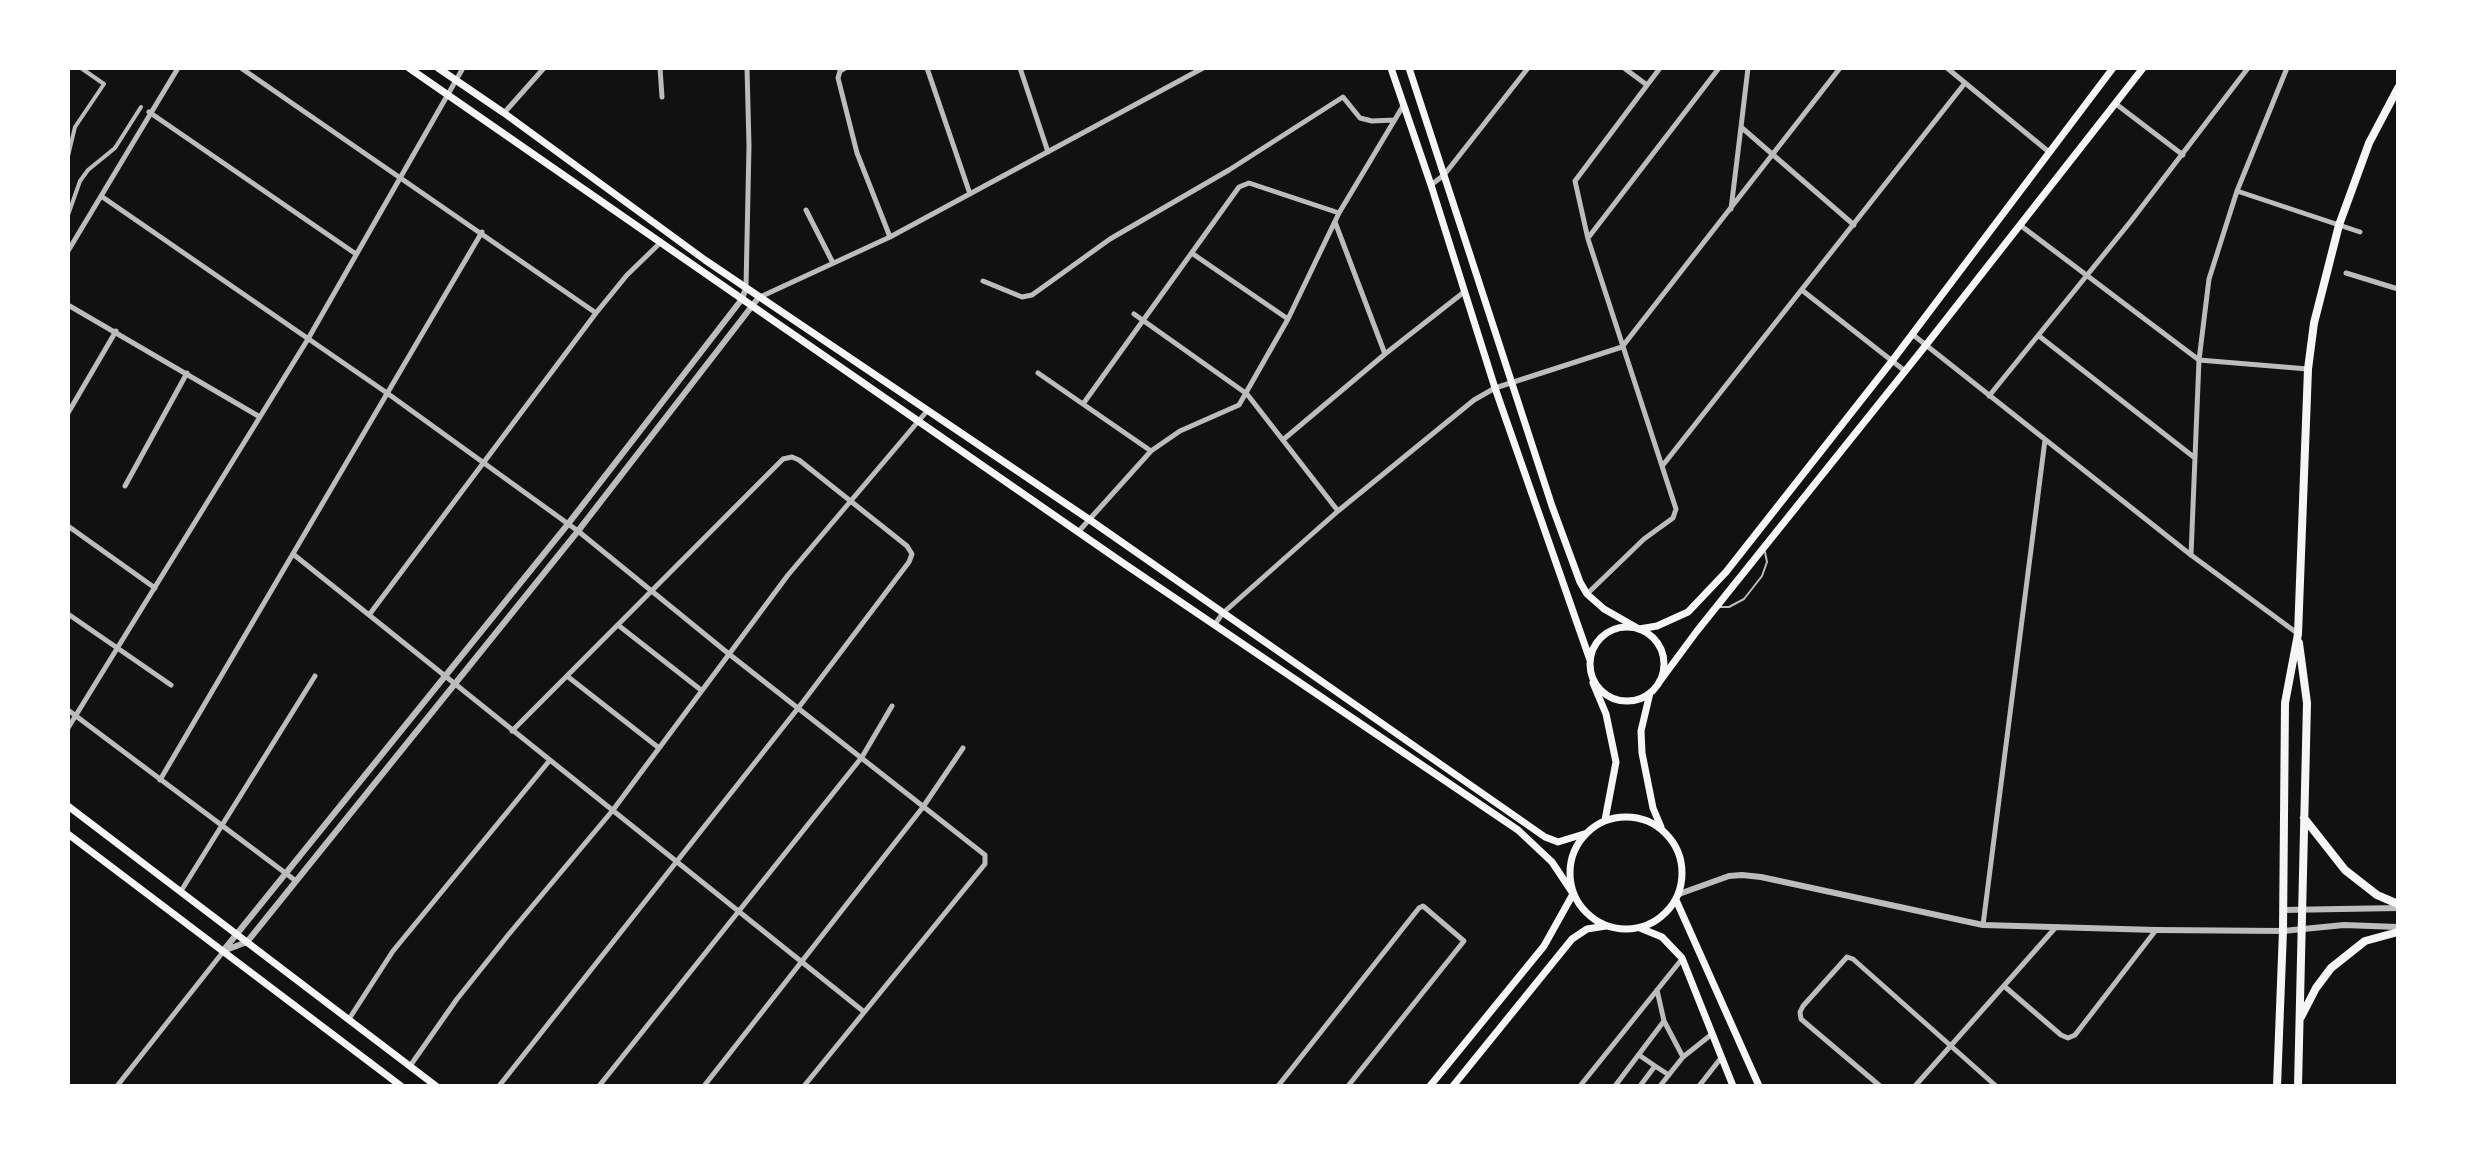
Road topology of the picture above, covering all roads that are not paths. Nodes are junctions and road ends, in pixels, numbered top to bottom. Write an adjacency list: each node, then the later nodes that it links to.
1 (81, 68): 43 (street)
2 (178, 68): 36 (street)
3 (241, 68): 46 (street)
4 (409, 68): 31 (main road)
5 (438, 68): 27 (main road)
6 (463, 68): 27 (street)
7 (544, 68): 37 (street)
8 (660, 68): 32 (street)
9 (747, 68): 71 (street)
10 (845, 68): 61 (street)
11 (927, 68): 49 (street)
12 (1020, 68): 40 (street)
13 (1203, 68): 40 (street)
14 (1391, 68): 34 (main road)
15 (1409, 68): 45 (main road)
16 (1528, 68): 45 (street)
17 (1624, 68): 29 (street)
18 (1660, 68): 29 (street)
19 (1719, 68): 62 (street)
20 (1748, 68): 39 (street)
21 (1840, 68): 44 (street)
22 (1947, 68): 28 (street)
23 (2113, 68): 41 (main road)
24 (2143, 68): 33 (main road)
25 (2248, 68): 42 (street)
26 (2287, 68): 48 (street)
27 (455, 80): 31 (street); 37 (main road)
28 (1965, 83): 41 (street); 56 (street)
29 (1647, 85): 62 (street)
30 (2398, 88): 58 (highway)
31 (447, 94): 46 (street); 63 (main road)
32 (662, 97)
33 (2116, 104): 42 (street); 57 (main road)
34 (1404, 105): 38 (street); 47 (main road)
35 (141, 107): 54 (street)
36 (149, 112): 50 (street); 66 (street)
37 (504, 113): 71 (main road)
38 (1395, 120): 53 (street); 70 (street)
39 (1741, 127): 44 (street); 52 (street)
40 (1048, 152): 49 (street)
41 (2049, 152): 84 (main road)
42 (2183, 155): 69 (street)
43 (68, 156)
44 (1772, 156): 52 (street); 56 (street)
45 (1444, 175): 47 (street); 96 (main road)
46 (400, 176): 59 (street); 66 (street)
47 (1431, 185): 74 (main road)
48 (2237, 191): 58 (street); 90 (street)
49 (970, 194): 61 (street)
50 (101, 196): 64 (street); 86 (street)
51 (806, 210): 67 (street)
52 (1731, 210): 88 (street)
53 (1339, 213): 55 (street); 65 (street)
54 (68, 215)
55 (1335, 221): 81 (street); 89 (street)
56 (1854, 225): 73 (street)
57 (2020, 225): 69 (street); 87 (main road)
58 (2339, 225): 60 (street); 92 (highway)
59 (482, 232): 79 (street); 98 (street)
60 (2360, 232)
61 (890, 237): 67 (street)
62 (1588, 239): 88 (street)
63 (660, 243): 76 (main road); 79 (street)
64 (68, 251)
65 (1193, 253): 81 (street); 82 (street)
66 (356, 254): 86 (street)
67 (833, 263): 75 (street)
68 (2346, 273): 72 (street)
69 (2087, 276): 85 (street); 90 (street)
70 (983, 281)
71 (746, 288): 75 (main road); 76 (street)
72 (2398, 289)
73 (1803, 291): 91 (street); 111 (street)
74 (1464, 292): 89 (street); 97 (main road)
75 (759, 297): 78 (street); 102 (main road)
76 (742, 299): 78 (main road); 116 (street)
77 (68, 305): 83 (street)
78 (751, 305): 105 (main road); 118 (street)
79 (596, 313): 110 (street)
80 (1134, 314): 82 (street)
81 (1288, 319): 99 (street)
82 (1143, 321): 99 (street); 101 (street)
83 (116, 331): 94 (street); 103 (street)
84 (1912, 334): 87 (street); 91 (main road)
85 (2039, 336): 100 (street); 109 (street)
86 (308, 339): 98 (street); 104 (street)
87 (1926, 345): 93 (main road); 100 (street)
88 (1622, 347): 96 (street); 111 (street)
89 (1385, 354): 106 (street)
90 (2199, 360): 92 (street); 109 (street)
91 (1892, 361): 93 (street); 132 (main road)
92 (2308, 369): 133 (highway)
93 (1905, 371): 120 (main road)
94 (187, 373): 104 (street); 112 (street)
95 (1038, 373): 101 (street)
96 (1512, 383): 97 (street); 125 (main road)
97 (1495, 388): 114 (street); 136 (main road)
98 (387, 393): 110 (street); 121 (street)
99 (1247, 394): 106 (street); 108 (street)
100 (1989, 396): 107 (street)
101 (1083, 404): 108 (street)
102 (927, 411): 105 (street); 115 (main road)
103 (68, 413)
104 (260, 417): 123 (street)
105 (918, 421): 113 (street); 119 (main road)
106 (1284, 439): 114 (street)
107 (2045, 440): 122 (street); 176 (street)
108 (1151, 451): 115 (street)
109 (2195, 459): 122 (street)
110 (484, 463): 116 (street); 129 (street)
111 (1662, 466): 125 (street)
112 (125, 486)
113 (849, 502): 124 (street); 135 (street); 147 (street)
114 (1338, 511): 127 (street)
115 (1090, 520): 119 (street); 127 (main road)
116 (568, 524): 118 (street); 139 (street)
117 (68, 526): 123 (street)
118 (578, 531): 124 (street); 142 (street)
119 (1079, 531): 130 (main road)
120 (1763, 548): 126 (main road); 126 (lane)
121 (293, 554): 129 (street); 156 (street)
122 (2191, 555): 133 (street)
123 (155, 588): 134 (street)
124 (653, 592): 131 (street); 135 (street)
125 (1587, 594): 132 (main road)
126 (1718, 607): 141 (main road)
127 (1223, 613): 130 (street); 165 (main road)
128 (68, 614): 134 (street)
129 (369, 615): 139 (street)
130 (1215, 624): 170 (main road)
131 (618, 625): 140 (street); 144 (street)
132 (1639, 629): 136 (main road); 141 (main road)
133 (2298, 634): 160 (highway); 174 (highway)
134 (117, 648): 143 (street); 149 (street)
135 (729, 654): 144 (street); 147 (street)
136 (1590, 660): 137 (main road)
137 (1591, 674): 145 (main road); 161 (main road)
138 (315, 676): 162 (street)
139 (445, 676): 142 (street); 167 (street)
140 (567, 676): 151 (street); 152 (street)
141 (1660, 681): 145 (main road)
142 (455, 684): 151 (street); 168 (street)
143 (171, 685)
144 (701, 690): 152 (street)
145 (1651, 693): 163 (main road)
146 (892, 706): 154 (street)
147 (799, 707): 154 (street); 166 (street)
148 (68, 710): 149 (street)
149 (76, 716): 150 (street); 156 (street)
150 (68, 728)
151 (512, 731): 155 (street)
152 (659, 748): 159 (street)
153 (963, 748): 158 (street)
154 (862, 757): 158 (street); 175 (street)
155 (550, 760): 159 (street); 192 (street)
156 (160, 780): 162 (street)
157 (68, 806): 169 (main road)
158 (923, 807): 188 (street); 191 (street)
159 (613, 810): 166 (street); 200 (street)
160 (2304, 818): 172 (highway); 173 (highway)
161 (1605, 820): 163 (main road); 165 (main road)
162 (223, 827): 167 (street); 169 (street)
163 (1661, 827): 171 (main road)
164 (68, 834): 186 (main road)
165 (1584, 834): 170 (main road)
166 (677, 862): 175 (street); 206 (street)
167 (285, 873): 168 (street); 184 (street)
168 (296, 881): 185 (street)
169 (181, 891): 184 (main road)
170 (1573, 893): 177 (main road); 212 (main road)
171 (1677, 897): 176 (street); 179 (main road); 220 (main road)
172 (2398, 906): 173 (street)
173 (2304, 909): 174 (street); 180 (highway)
174 (2283, 910): 183 (highway)
175 (739, 911): 188 (street); 207 (street)
176 (1983, 925): 178 (street)
177 (1606, 926): 179 (main road); 213 (main road)
178 (2056, 926): 181 (street); 189 (street)
179 (1640, 928): 187 (main road)
180 (2304, 928): 182 (street); 183 (street); 194 (highway)
181 (2156, 930): 183 (street); 189 (street)
182 (2398, 930): 194 (highway)
183 (2283, 931): 224 (highway)
184 (236, 933): 185 (main road); 186 (street)
185 (247, 942): 186 (street); 192 (main road)
186 (223, 951): 203 (street); 204 (main road)
187 (1682, 958): 190 (street); 195 (main road)
188 (803, 963): 191 (street); 208 (street)
189 (2004, 986): 196 (street)
190 (1657, 990): 193 (street); 214 (street)
191 (863, 1011): 209 (street)
192 (349, 1019): 200 (main road)
193 (1664, 1021): 197 (street); 198 (street)
194 (2299, 1021): 225 (highway)
195 (1712, 1034): 198 (street); 199 (main road)
196 (1950, 1045): 221 (street); 222 (street); 223 (street)
197 (1639, 1055): 201 (street); 215 (street)
198 (1683, 1057): 202 (street)
199 (1721, 1058): 218 (street); 219 (main road)
200 (409, 1066): 205 (main road)
201 (1655, 1066): 202 (street); 216 (street)
202 (1669, 1075): 217 (street)
203 (117, 1086)
204 (401, 1086)
205 (436, 1086)
206 (499, 1086)
207 (599, 1086)
208 (704, 1086)
209 (804, 1086)
210 (1278, 1086): 211 (street)
211 (1348, 1086)
212 (1430, 1086)
213 (1453, 1086)
214 (1580, 1086)
215 (1615, 1086)
216 (1640, 1086)
217 (1660, 1086)
218 (1699, 1086)
219 (1733, 1086)
220 (1759, 1086)
221 (1880, 1086)
222 (1915, 1086)
223 (1996, 1086)
224 (2277, 1086)
225 (2298, 1086)

